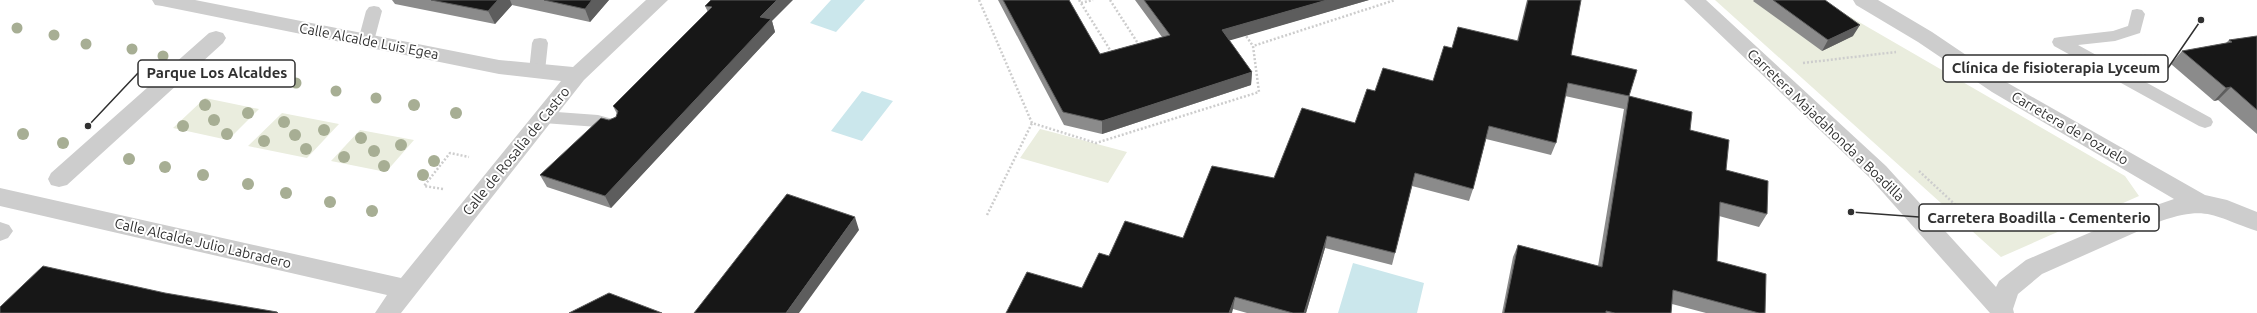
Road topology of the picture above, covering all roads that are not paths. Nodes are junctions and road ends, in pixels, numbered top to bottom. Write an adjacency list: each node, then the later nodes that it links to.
1 (162, 0): 8 (street, Calle Alcalde Luis Egea)
2 (658, 0): 11 (street, Calle de Rosalía de Castro)
3 (1694, 0): 20 (street, Carretera Majadahonda a Boadilla)
4 (1862, 0): 17 (street, Carretera de Pozuelo)
5 (374, 11): 8 (lane)
6 (2137, 14): 13 (lane)
7 (216, 38): 15 (street)
8 (366, 41): 10 (street, Calle Alcalde Luis Egea)
9 (540, 42): 10 (lane)
10 (537, 71): 11 (street, Calle Alcalde Luis Egea)
11 (577, 75): 12 (street, Calle de Rosalía de Castro)
12 (543, 117): 14 (lane); 19 (street, Calle de Rosalía de Castro)
13 (2205, 122)
14 (614, 125)
15 (59, 179)
16 (0, 197): 19 (street, Calle Alcalde Julio Labradero)
17 (2199, 203): 18 (street); 20 (street)
18 (2257, 222)
19 (405, 289): 21 (street, Calle de Rosalía de Castro)
20 (2001, 311)
21 (386, 313)

